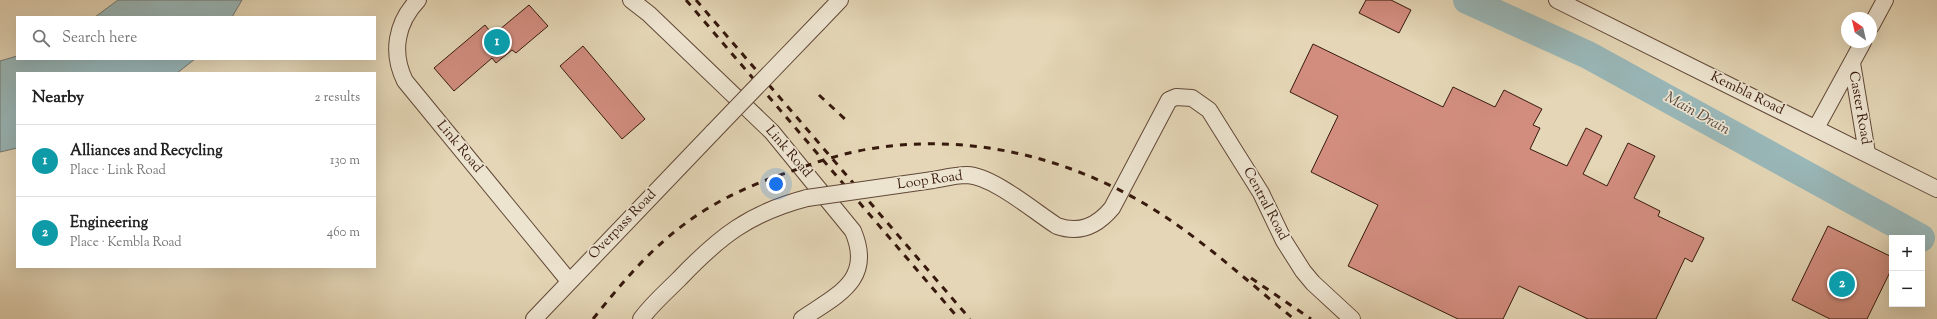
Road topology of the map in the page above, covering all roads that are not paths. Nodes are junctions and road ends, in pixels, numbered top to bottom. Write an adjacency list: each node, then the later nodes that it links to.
1 (418, 0): 13 (street, Link Road)
2 (631, 0): 16 (street, Link Road)
3 (840, 0): 13 (street, Overpass Road, bridge)
4 (1557, 0): 10 (street, Kembla Road)
5 (1885, 0): 6 (street)
6 (1877, 15)
7 (1860, 48): 8 (street, Caster Road)
8 (1852, 63): 10 (street, Caster Road); 11 (street, Caster Road)
9 (1176, 97): 15 (street, Loop Road, bridge); 17 (street, Central Road)
10 (1816, 128): 11 (street, Kembla Road)
11 (1867, 153): 12 (street, Kembla Road)
12 (1937, 189)
13 (569, 281): 14 (street, Overpass Road)
14 (534, 319)
15 (641, 319)
16 (802, 319)
17 (1352, 319)

